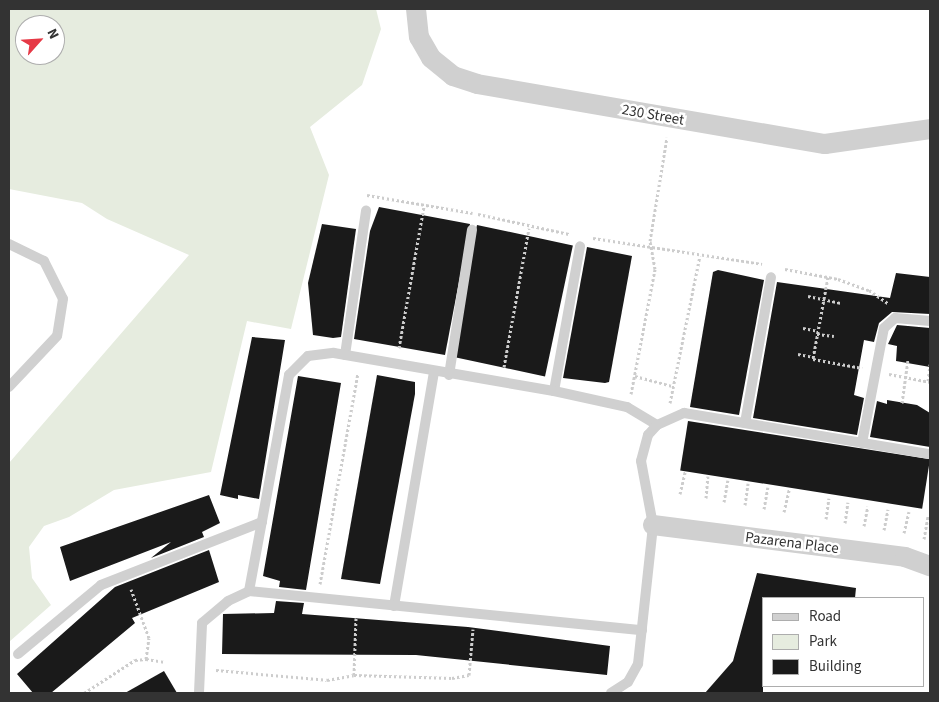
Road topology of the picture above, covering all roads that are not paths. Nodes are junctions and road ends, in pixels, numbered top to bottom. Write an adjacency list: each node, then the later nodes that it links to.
1 (416, 11): 2 (street, 230 Street)
2 (930, 129)
3 (366, 211): 9 (lane)
4 (472, 230): 11 (lane)
5 (579, 241): 13 (lane)
6 (9, 244): 12 (lane)
7 (771, 277): 14 (lane)
8 (930, 320): 16 (lane)
9 (345, 355): 10 (lane); 18 (lane)
10 (434, 373): 11 (lane); 22 (lane)
11 (449, 375): 13 (lane)
12 (9, 388)
13 (554, 390): 15 (lane)
14 (745, 423): 15 (lane); 16 (lane)
15 (657, 425): 19 (lane)
16 (862, 443): 17 (lane)
17 (930, 454)
18 (262, 522): 21 (lane); 24 (lane)
19 (653, 525): 20 (street, Pazarena Place); 23 (lane)
20 (930, 566)
21 (250, 592): 22 (lane); 25 (lane)
22 (394, 606): 23 (lane)
23 (642, 630): 26 (lane)
24 (18, 654)
25 (198, 693)
26 (611, 693)

